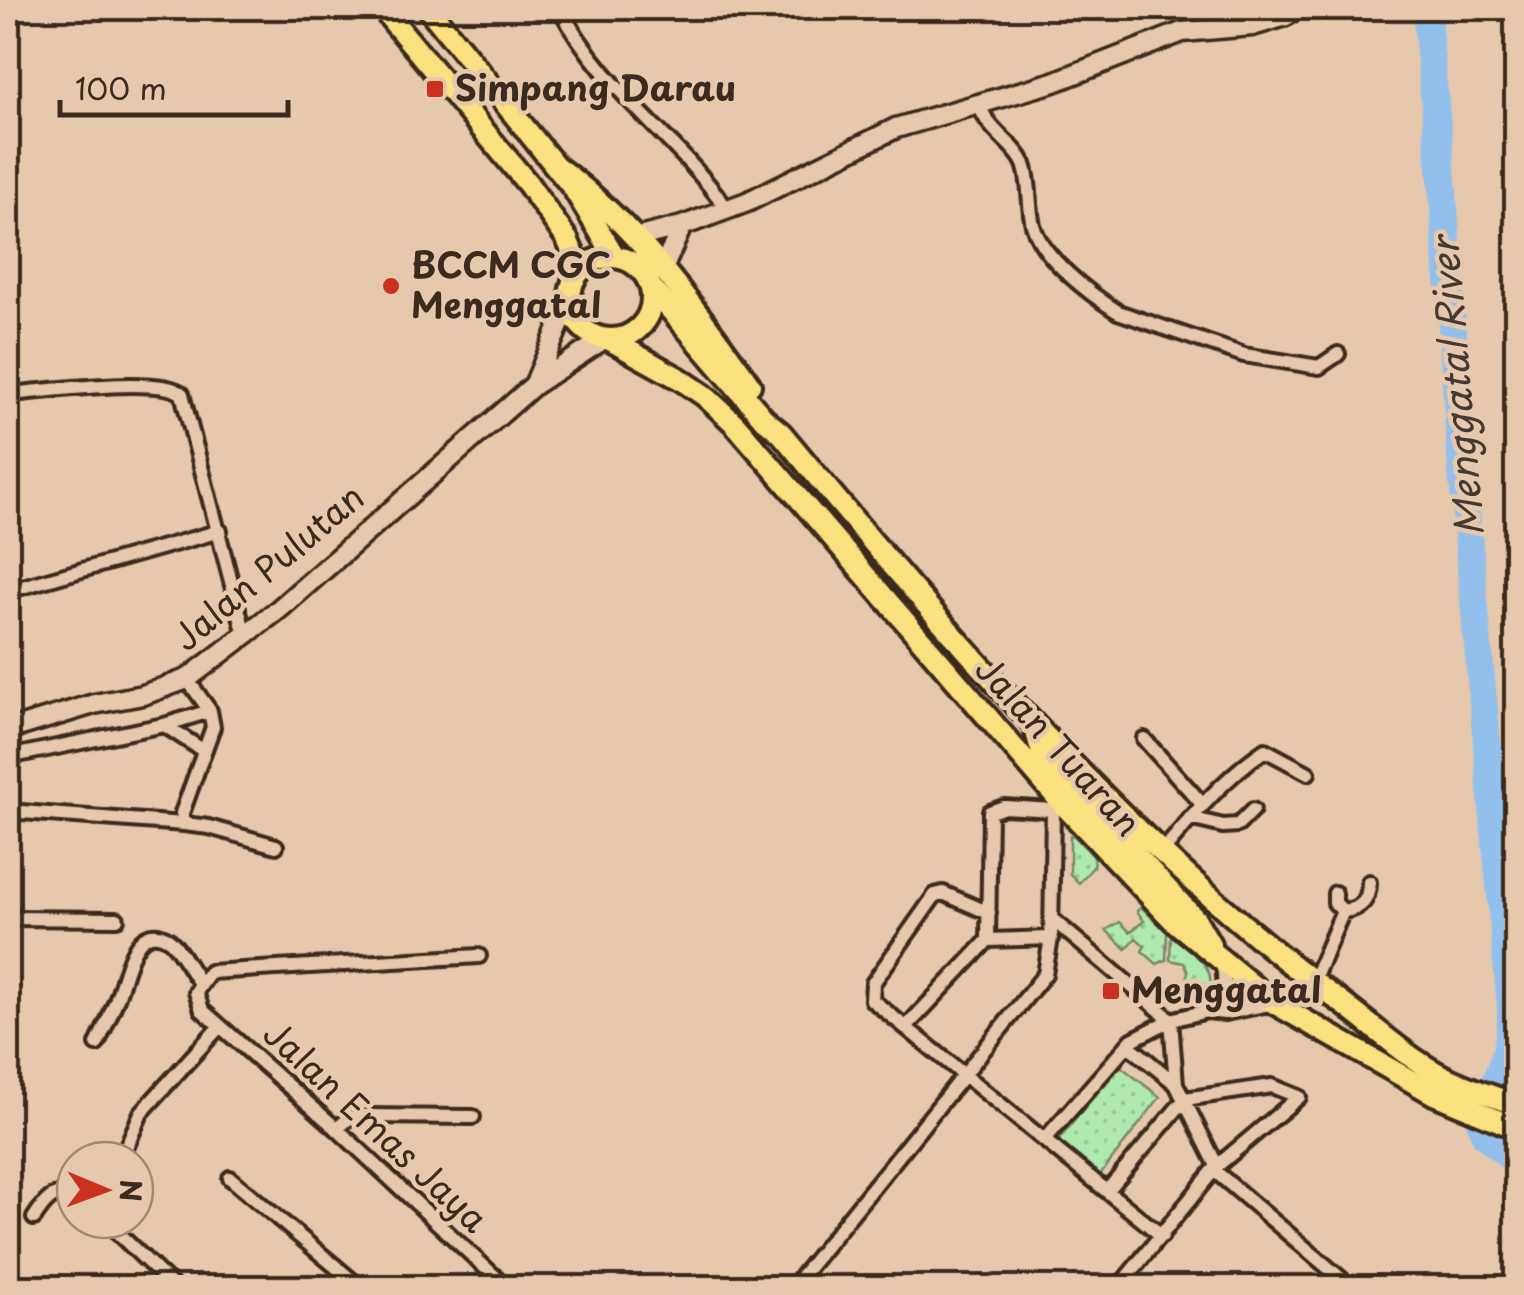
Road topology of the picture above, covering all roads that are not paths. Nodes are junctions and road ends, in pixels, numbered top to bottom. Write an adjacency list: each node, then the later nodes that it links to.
1 (382, 8): 13 (main road)
2 (431, 8): 6 (main road)
3 (560, 8): 7 (street)
4 (1297, 8): 5 (street)
5 (978, 103): 7 (street); 15 (street)
6 (556, 167): 9 (main road); 10 (main road)
7 (727, 209): 8 (street)
8 (682, 226): 9 (street); 11 (street)
9 (635, 238): 11 (main road)
10 (616, 257): 12 (main road); 13 (main road)
11 (663, 268): 18 (main road)
12 (650, 286): 14 (main road); 18 (main road, Jalan Tuaran)
13 (571, 295): 14 (main road); 16 (street, Jalan Pulutan)
14 (606, 339): 16 (street, Jalan Pulutan); 24 (main road, Jalan Tuaran)
15 (1338, 354)
16 (534, 385): 22 (street, Jalan Pulutan)
17 (8, 394): 20 (street)
18 (782, 432): 19 (main road, Jalan Tuaran)
19 (796, 451): 24 (main road); 27 (main road, Jalan Tuaran)
20 (220, 531): 21 (street); 22 (street)
21 (8, 591)
22 (245, 634): 23 (street, Jalan Pulutan)
23 (187, 679): 25 (street); 28 (street, Jalan Pulutan)
24 (975, 704): 33 (main road, Jalan Tuaran)
25 (210, 711): 26 (street); 30 (street)
26 (164, 725): 30 (street); 31 (street)
27 (1035, 726): 40 (main road, Jalan Tuaran); 51 (main road)
28 (8, 730)
29 (1144, 738): 34 (street)
30 (204, 751): 38 (street)
31 (8, 757)
32 (1308, 772): 34 (street)
33 (1056, 805): 44 (street); 47 (street); 51 (main road, Jalan Tuaran)
34 (1203, 805): 37 (street)
35 (8, 810): 38 (street)
36 (1254, 810): 37 (street)
37 (1190, 818): 40 (street)
38 (184, 824): 39 (street)
39 (276, 846)
40 (1163, 851): 52 (main road, Jalan Tuaran)
41 (1370, 882): 43 (street)
42 (1334, 893): 43 (street)
43 (1343, 911): 52 (street)
44 (990, 913): 49 (street); 58 (street)
45 (8, 918): 46 (street)
46 (117, 918)
47 (1051, 918): 48 (street); 56 (street)
48 (1051, 938): 49 (street); 61 (street)
49 (988, 940): 58 (street)
50 (478, 956): 53 (street)
51 (1222, 962): 54 (main road, Jalan Tuaran); 55 (street)
52 (1313, 982): 63 (main road, Jalan Tuaran)
53 (200, 983): 57 (street, Jalan Emas Jaya); 59 (street)
54 (1274, 1003): 55 (street); 63 (main road, Jalan Tuaran)
55 (1207, 1012): 56 (street)
56 (1171, 1020): 60 (street); 62 (street)
57 (220, 1026): 68 (street, Jalan Emas Jaya); 69 (street)
58 (906, 1027): 61 (street)
59 (97, 1044)
60 (1128, 1045): 62 (street); 70 (street)
61 (966, 1074): 70 (street); 82 (street)
62 (1176, 1084): 64 (street)
63 (1436, 1084): 65 (main road, Jalan Tuaran); 67 (main road, Jalan Tuaran)
64 (1185, 1098): 71 (street); 71 (street); 73 (street)
65 (1516, 1105)
66 (473, 1116): 68 (street)
67 (1516, 1128)
68 (337, 1129): 78 (street, Jalan Emas Jaya)
69 (130, 1140)
70 (1045, 1140): 73 (street)
71 (1216, 1169): 76 (street); 84 (street)
72 (230, 1178): 80 (street)
73 (1108, 1192): 76 (street)
74 (55, 1194): 75 (street)
75 (34, 1218)
76 (1162, 1236): 83 (street)
77 (125, 1240): 79 (street)
78 (489, 1282): 81 (street, Jalan Emas Jaya)
79 (175, 1288)
80 (361, 1288)
81 (507, 1288)
82 (792, 1288)
83 (1118, 1288)
84 (1352, 1288)

